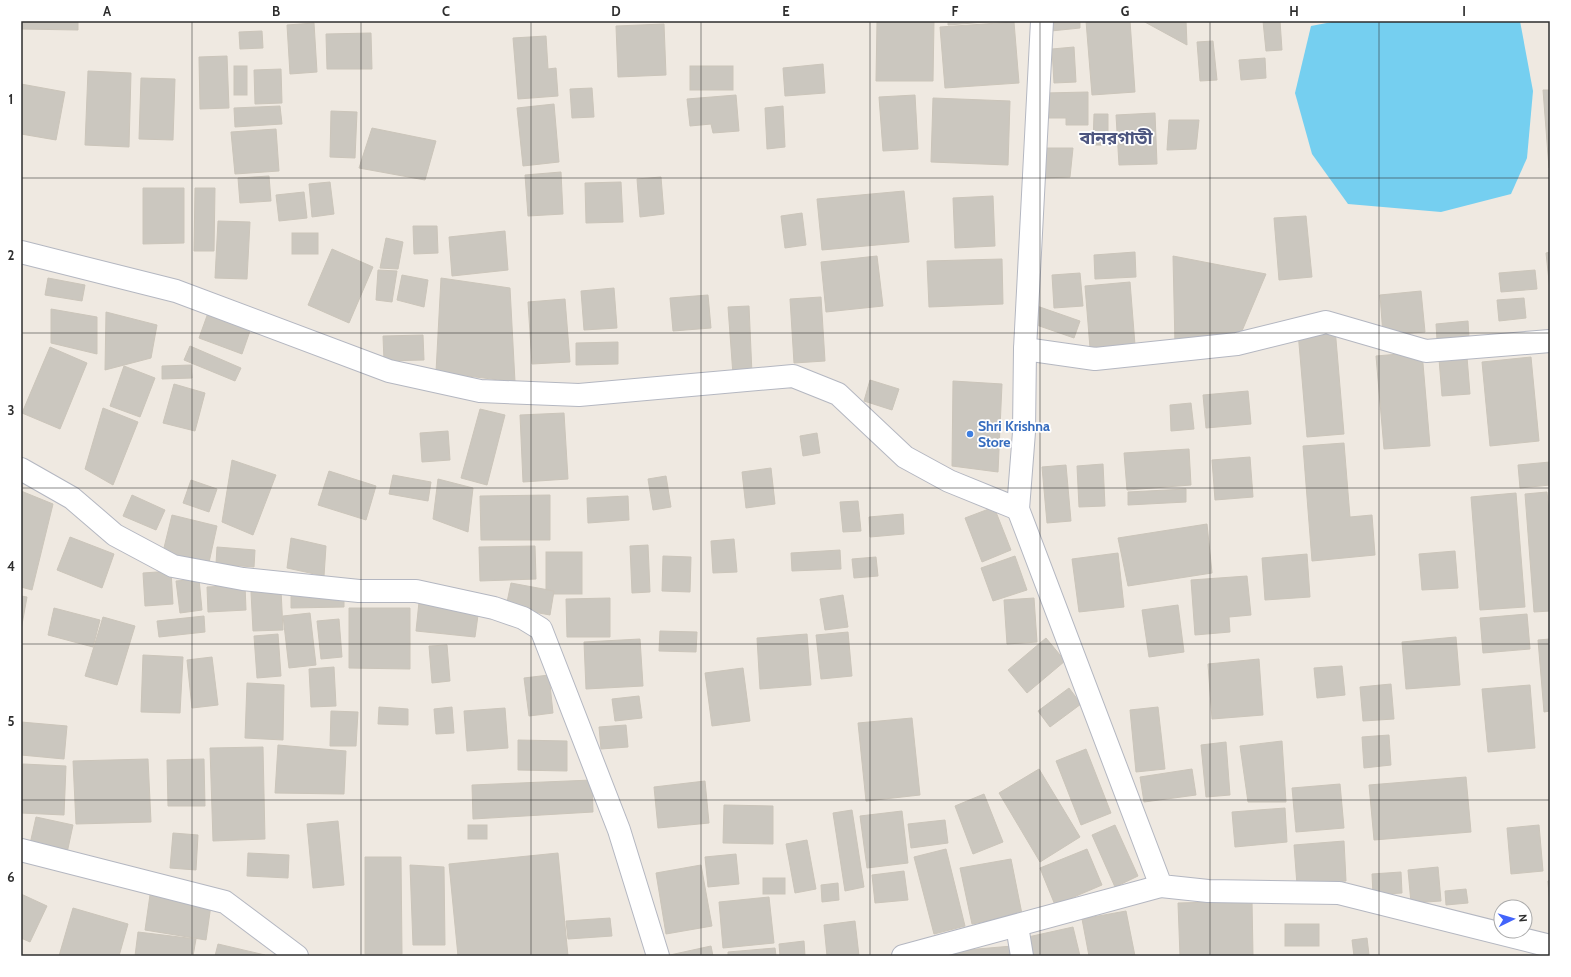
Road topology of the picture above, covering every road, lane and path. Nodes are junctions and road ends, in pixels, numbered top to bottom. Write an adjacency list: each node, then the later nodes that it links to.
1 (1042, 21): 4 (street)
2 (21, 252): 6 (street)
3 (1550, 341): 4 (street)
4 (1025, 349): 6 (street)
5 (21, 469): 12 (street)
6 (1018, 509): 8 (street)
7 (21, 850): 11 (street)
8 (1161, 886): 9 (street); 10 (street)
9 (1017, 926): 13 (street); 14 (street)
10 (1550, 946)
11 (291, 954)
12 (658, 956)
13 (903, 956)
14 (1022, 956)

